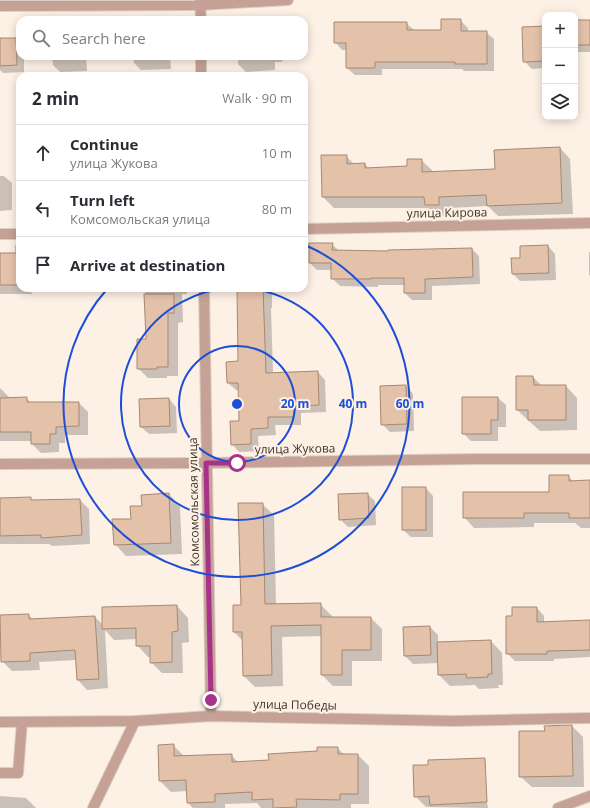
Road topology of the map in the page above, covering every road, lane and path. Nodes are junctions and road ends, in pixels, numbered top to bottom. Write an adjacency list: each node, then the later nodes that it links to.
1 (288, 0): 2 (street)
2 (200, 2): 3 (street); 4 (street)
3 (0, 6)
4 (201, 16)
5 (201, 60): 6 (street)
6 (201, 72)
7 (590, 223): 8 (street, улица Кирова)
8 (308, 229)
9 (0, 234): 10 (street)
10 (16, 234)
11 (204, 292): 13 (street, Комсомольская улица)
12 (590, 459): 13 (street, улица Жукова)
13 (206, 463): 14 (street, улица Жукова); 15 (street, Комсомольская улица)
14 (0, 464)
15 (211, 716): 16 (street, улица Победы); 17 (street, улица Победы)
16 (590, 718)
17 (135, 721): 19 (street, улица Победы); 22 (street)
18 (0, 722): 19 (street, улица Победы)
19 (22, 722): 20 (street)
20 (0, 773)
21 (590, 796): 23 (street)
22 (93, 808)
23 (558, 808)

